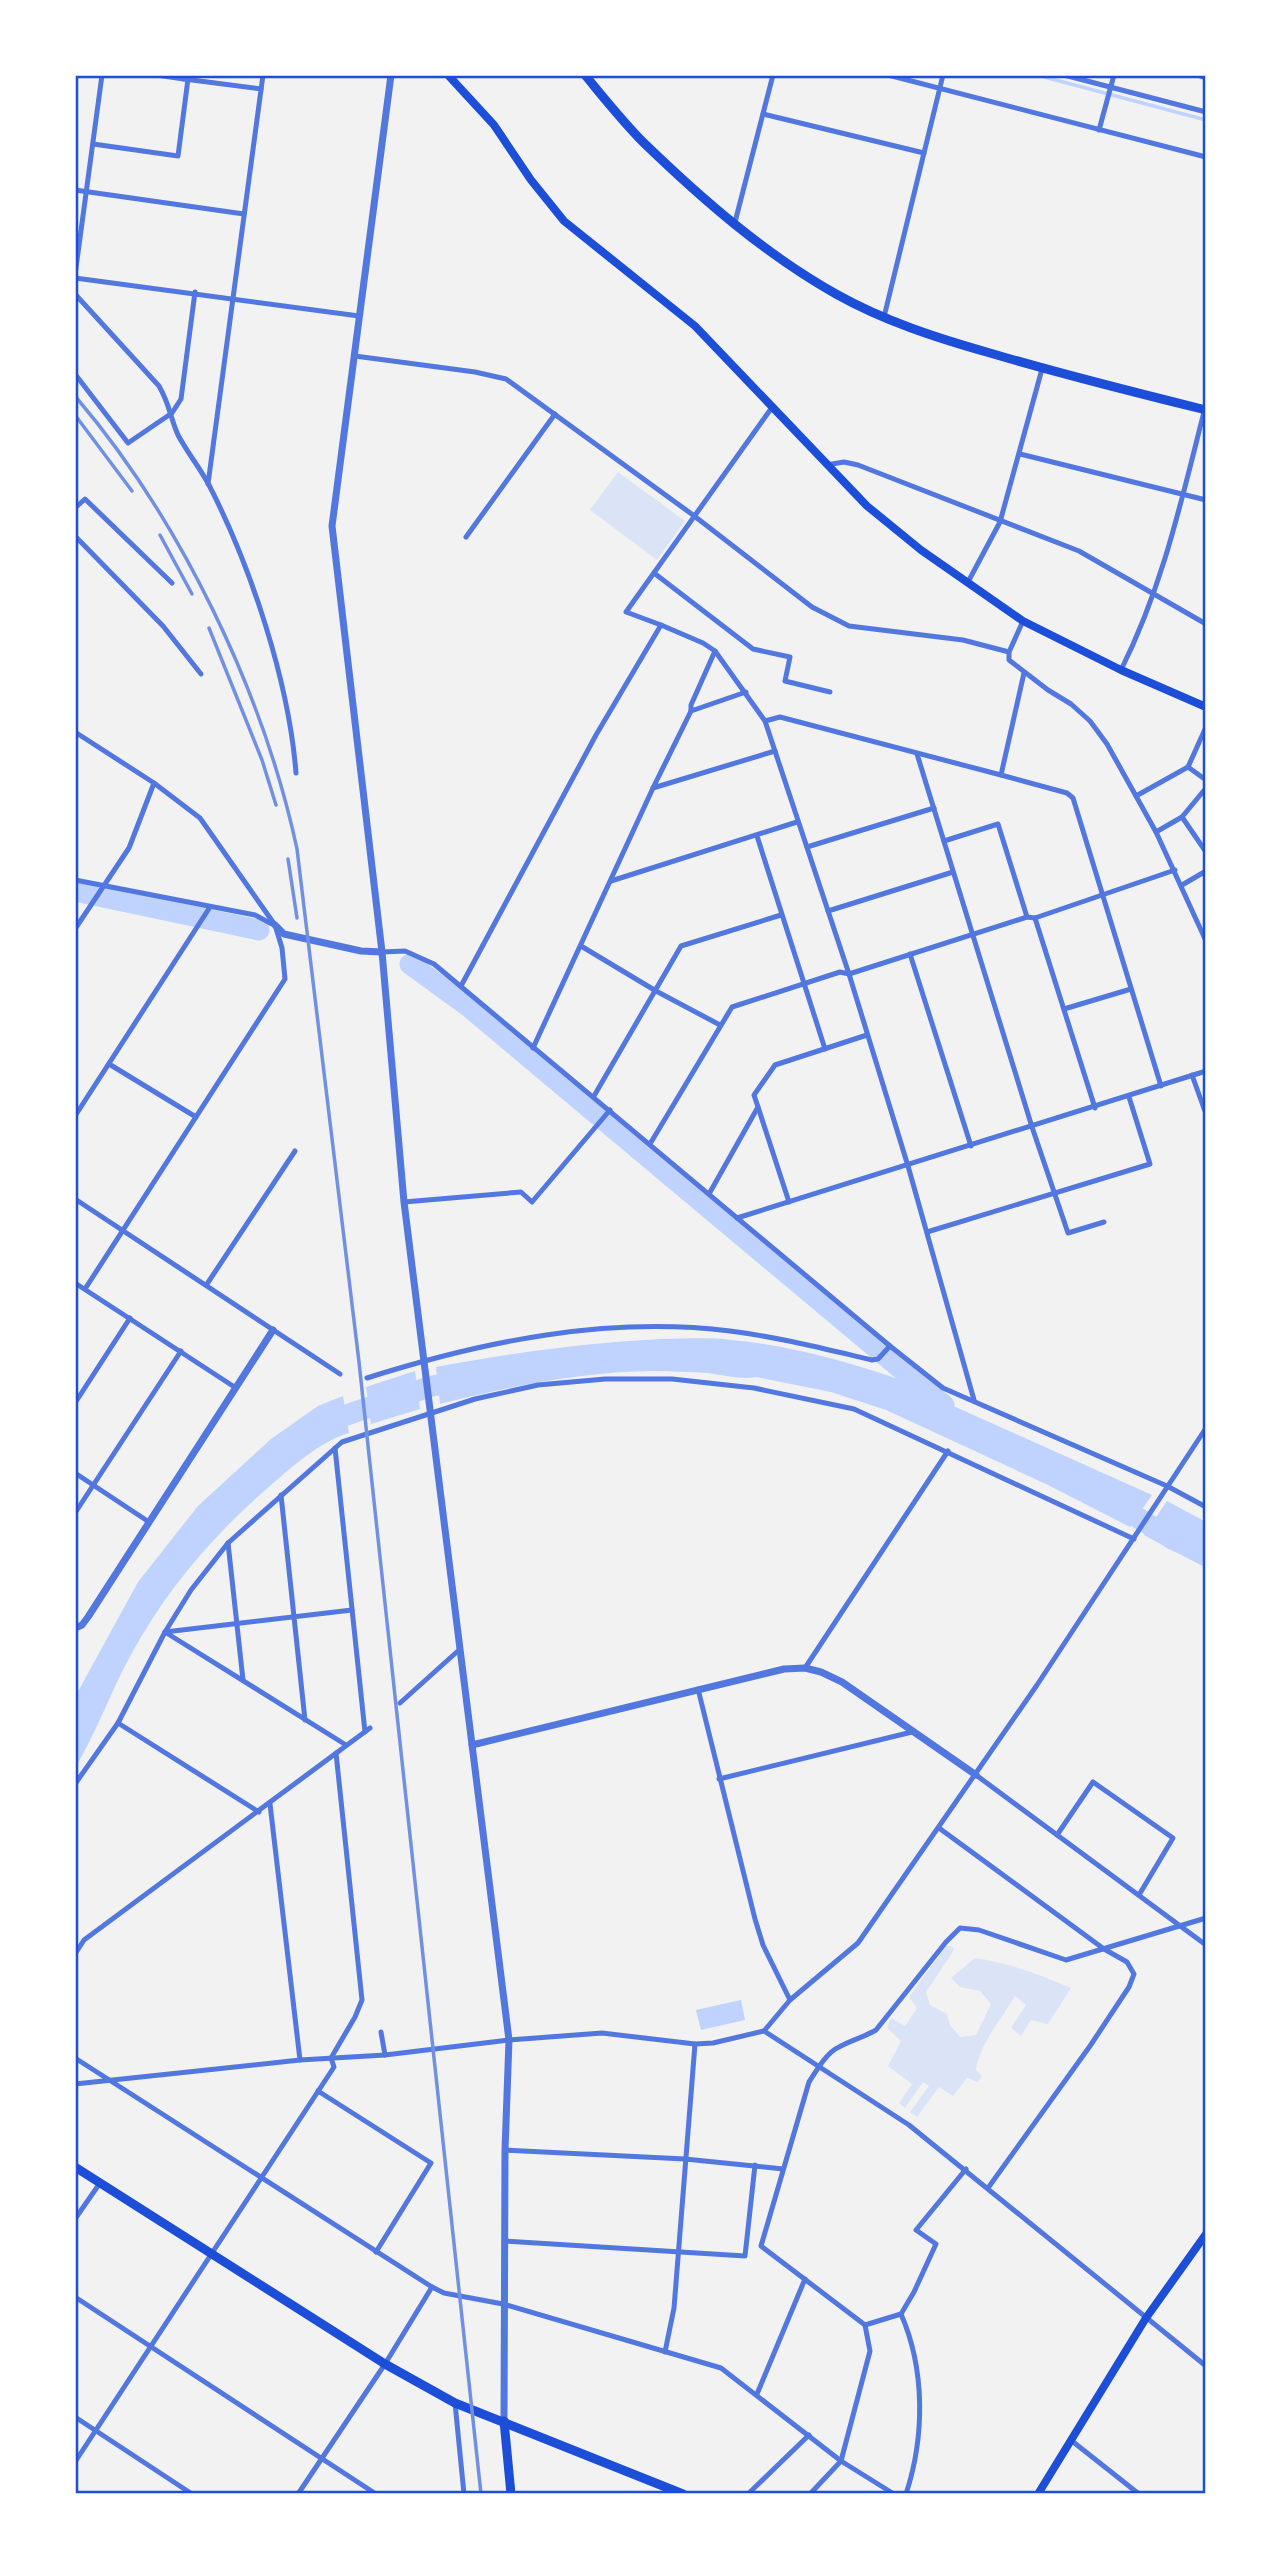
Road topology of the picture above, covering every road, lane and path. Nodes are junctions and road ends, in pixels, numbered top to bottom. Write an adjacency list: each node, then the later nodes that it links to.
1 (102, 75): 21 (street)
2 (156, 75): 13 (street)
3 (263, 75): 16 (street)
4 (391, 75): 32 (street)
5 (448, 75): 37 (main road)
6 (585, 75): 27 (main road)
7 (773, 75): 19 (street)
8 (888, 75): 17 (street)
9 (943, 75): 17 (street)
10 (1064, 75): 15 (street)
11 (1114, 75): 15 (street)
12 (1196, 75): 14 (street)
13 (186, 78): 16 (street); 21 (street)
14 (1206, 78)
15 (1110, 87): 18 (street); 20 (street)
16 (261, 89): 26 (street)
17 (940, 89): 20 (street); 22 (street)
18 (1206, 112)
19 (763, 114): 22 (street); 27 (street)
20 (1099, 130): 23 (street)
21 (93, 144): 25 (street)
22 (924, 153): 33 (street)
23 (1206, 158)
24 (75, 190): 25 (street)
25 (87, 192): 26 (street); 28 (street)
26 (244, 214): 31 (street)
27 (734, 226): 33 (main road)
28 (75, 277): 29 (street)
29 (195, 292): 31 (street); 39 (street)
30 (75, 294): 39 (street)
31 (233, 299): 32 (street); 43 (street)
32 (359, 316): 34 (street)
33 (883, 317): 35 (main road)
34 (355, 356): 40 (street); 106 (street)
35 (1042, 369): 38 (main road); 41 (street)
36 (75, 374): 39 (street)
37 (773, 406): 42 (main road); 47 (street)
38 (1205, 408): 44 (street)
39 (172, 414): 43 (street)
40 (555, 414): 47 (street); 50 (street)
41 (1020, 454): 44 (street); 48 (street)
42 (826, 465): 48 (street); 52 (main road)
43 (208, 484): 73 (street)
44 (1184, 495): 45 (street); 54 (street)
45 (1206, 500)
46 (75, 508): 53 (street)
47 (693, 516): 51 (street); 59 (street)
48 (1000, 522): 52 (street); 54 (street)
49 (75, 536): 62 (street)
50 (466, 537)
51 (654, 573): 57 (street); 64 (street)
52 (968, 582): 55 (main road)
53 (172, 583)
54 (1155, 595): 56 (street); 60 (street)
55 (1023, 621): 59 (street); 60 (main road)
56 (1206, 624)
57 (661, 625): 58 (street); 110 (street)
58 (715, 651): 63 (street); 66 (street)
59 (1009, 652): 61 (street)
60 (1121, 670): 65 (main road)
61 (1024, 673): 74 (street); 79 (street)
62 (201, 674)
63 (746, 692): 66 (street); 67 (street)
64 (830, 692)
65 (1206, 707)
66 (691, 711): 77 (street)
67 (765, 721): 70 (street); 71 (street)
68 (1206, 727): 72 (street)
69 (75, 732): 76 (street)
70 (775, 751): 77 (street); 82 (street)
71 (916, 754): 74 (street); 80 (street)
72 (1188, 767): 75 (street); 79 (street)
73 (296, 773)
74 (1001, 775): 95 (street)
75 (1206, 780)
76 (154, 783): 94 (street); 101 (street)
77 (653, 788): 92 (street)
78 (1206, 788): 81 (street)
79 (1136, 796): 83 (street)
80 (934, 808): 85 (street); 86 (street)
81 (1182, 817): 83 (street); 87 (street)
82 (797, 822): 84 (street); 86 (street)
83 (1156, 832): 88 (street)
84 (757, 836): 92 (street); 98 (street)
85 (944, 841): 90 (street); 99 (street)
86 (807, 846): 97 (street)
87 (1206, 852)
88 (1175, 870): 93 (street); 95 (street)
89 (1206, 871): 93 (street)
90 (953, 872): 97 (street); 103 (street)
91 (75, 880): 94 (street)
92 (611, 881): 105 (street)
93 (1182, 885): 104 (street)
94 (103, 887): 96 (street); 102 (street)
95 (1103, 895): 100 (street); 111 (street)
96 (208, 909): 101 (street); 118 (street)
97 (828, 911): 108 (street)
98 (781, 915): 109 (street); 112 (street)
99 (1027, 917): 100 (street); 103 (street)
100 (1035, 918): 113 (street)
101 (275, 925): 106 (street); 129 (street)
102 (75, 929)
103 (972, 935): 107 (street); 130 (street)
104 (1206, 941)
105 (581, 946): 112 (street); 116 (street)
106 (382, 952): 110 (street); 138 (street)
107 (910, 954): 108 (street); 132 (street)
108 (849, 974): 109 (street); 115 (street)
109 (803, 984): 114 (street); 117 (street)
110 (461, 986): 116 (street)
111 (1131, 989): 113 (street); 121 (street)
112 (656, 991): 114 (street); 122 (street)
113 (1064, 1009): 125 (street)
114 (720, 1025): 131 (street)
115 (867, 1035): 117 (street); 134 (street)
116 (533, 1048): 122 (street)
117 (825, 1049): 124 (street)
118 (109, 1064): 128 (street); 129 (street)
119 (1206, 1071): 120 (street)
120 (1192, 1075): 121 (street); 127 (street)
121 (1161, 1086): 123 (street)
122 (594, 1096): 126 (street)
123 (1129, 1097): 125 (street); 135 (street)
124 (758, 1107): 136 (street); 139 (street)
125 (1095, 1108): 130 (street)
126 (609, 1112): 131 (street); 138 (street)
127 (1206, 1114)
128 (75, 1116)
129 (195, 1118): 142 (street)
130 (1032, 1127): 132 (street); 135 (street)
131 (650, 1144): 136 (street)
132 (971, 1146): 134 (street)
133 (295, 1151): 144 (street)
134 (908, 1166): 139 (street); 143 (street)
135 (1055, 1193): 141 (street); 143 (street)
136 (709, 1194): 140 (street)
137 (75, 1199): 142 (street)
138 (404, 1202): 151 (street)
139 (789, 1202): 140 (street)
140 (737, 1218): 149 (street)
141 (1104, 1222)
142 (122, 1229): 144 (street); 145 (street)
143 (927, 1233): 155 (street)
144 (207, 1284): 148 (street)
145 (80, 1286): 146 (street); 147 (street)
146 (75, 1292)
147 (130, 1318): 150 (street); 156 (street)
148 (274, 1330): 152 (street); 154 (street)
149 (888, 1348): 151 (street); 155 (street)
150 (181, 1351): 154 (street); 162 (street)
151 (424, 1363): 153 (street); 157 (street)
152 (340, 1374)
153 (367, 1378)
154 (236, 1388): 167 (street)
155 (974, 1400): 163 (street)
156 (75, 1402)
157 (430, 1412): 159 (street); 160 (street); 175 (street)
158 (1206, 1428): 163 (street)
159 (335, 1448): 164 (street); 170 (street)
160 (948, 1451): 168 (street); 176 (street)
161 (75, 1474): 162 (street)
162 (93, 1486): 166 (street); 167 (street)
163 (1167, 1486): 165 (street); 168 (street)
164 (281, 1494): 169 (street); 171 (street)
165 (1206, 1507)
166 (75, 1513)
167 (149, 1522): 173 (street)
168 (1135, 1537): 186 (street)
169 (228, 1543): 172 (street); 174 (street)
170 (352, 1610): 171 (street); 183 (street)
171 (294, 1617): 172 (street); 180 (street)
172 (237, 1623): 174 (street); 177 (street)
173 (75, 1629)
174 (165, 1632): 177 (street); 181 (street)
175 (459, 1650): 179 (street); 184 (street)
176 (805, 1668): 178 (street); 182 (street)
177 (243, 1680): 180 (street)
178 (698, 1689): 184 (street); 187 (street)
179 (400, 1703)
180 (305, 1720): 183 (street)
181 (118, 1723): 188 (street); 190 (street)
182 (912, 1732): 186 (street); 187 (street)
183 (346, 1745): 185 (street)
184 (472, 1745): 202 (street)
185 (336, 1753): 189 (street); 206 (street)
186 (976, 1776): 191 (street); 192 (street)
187 (719, 1779): 199 (street)
188 (75, 1784)
189 (270, 1804): 190 (street); 207 (street)
190 (259, 1812): 198 (street)
191 (939, 1828): 197 (street); 199 (street)
192 (1057, 1835): 193 (street); 193 (street)
193 (1139, 1895): 195 (street)
194 (1206, 1918): 195 (street)
195 (1181, 1926): 196 (street); 197 (street)
196 (1206, 1945)
197 (1104, 1949): 208 (street); 220 (street)
198 (75, 1954)
199 (790, 2000): 200 (street)
200 (764, 2031): 203 (street); 208 (street)
201 (381, 2032): 204 (street)
202 (509, 2040): 203 (street); 204 (street); 212 (street)
203 (695, 2044): 213 (street)
204 (384, 2055): 206 (street)
205 (75, 2058): 209 (street)
206 (331, 2058): 207 (street); 211 (street)
207 (300, 2060): 209 (street)
208 (820, 2065): 216 (street); 217 (street)
209 (107, 2079): 210 (street); 218 (street)
210 (75, 2084)
211 (318, 2091): 218 (street); 224 (street)
212 (505, 2150): 213 (street); 223 (street)
213 (685, 2159): 214 (street); 225 (street)
214 (755, 2165): 216 (street); 225 (street)
215 (75, 2167): 219 (main road)
216 (783, 2169): 227 (street)
217 (966, 2169): 220 (street); 231 (street)
218 (261, 2178): 224 (street); 226 (street)
219 (100, 2183): 221 (street); 226 (main road)
220 (988, 2188): 232 (street)
221 (75, 2219)
222 (1206, 2234): 232 (main road)
223 (505, 2241): 225 (street); 230 (street)
224 (376, 2252): 228 (street)
225 (678, 2253): 235 (street)
226 (213, 2254): 234 (street); 236 (main road)
227 (805, 2280): 233 (street); 238 (street)
228 (432, 2287): 230 (street); 236 (street)
229 (75, 2297): 234 (street)
230 (503, 2304): 235 (street); 241 (street)
231 (901, 2314): 233 (street); 257 (street)
232 (1146, 2318): 237 (street); 244 (main road)
233 (864, 2325): 246 (street)
234 (150, 2348): 242 (street); 245 (street)
235 (665, 2352): 238 (street)
236 (385, 2364): 239 (main road); 245 (street)
237 (1206, 2365)
238 (757, 2394): 243 (street)
239 (455, 2403): 241 (main road); 251 (street)
240 (75, 2417): 242 (street)
241 (504, 2421): 252 (main road); 253 (main road)
242 (95, 2430): 247 (street); 248 (street)
243 (809, 2434): 246 (street); 254 (street)
244 (1072, 2441): 258 (main road); 259 (street)
245 (321, 2459): 249 (street); 250 (street)
246 (841, 2461): 255 (street); 256 (street)
247 (75, 2462)
248 (192, 2494)
249 (298, 2494)
250 (376, 2494)
251 (464, 2494)
252 (511, 2494)
253 (683, 2494)
254 (748, 2494)
255 (810, 2494)
256 (894, 2494)
257 (906, 2494)
258 (1038, 2494)
259 (1139, 2494)

